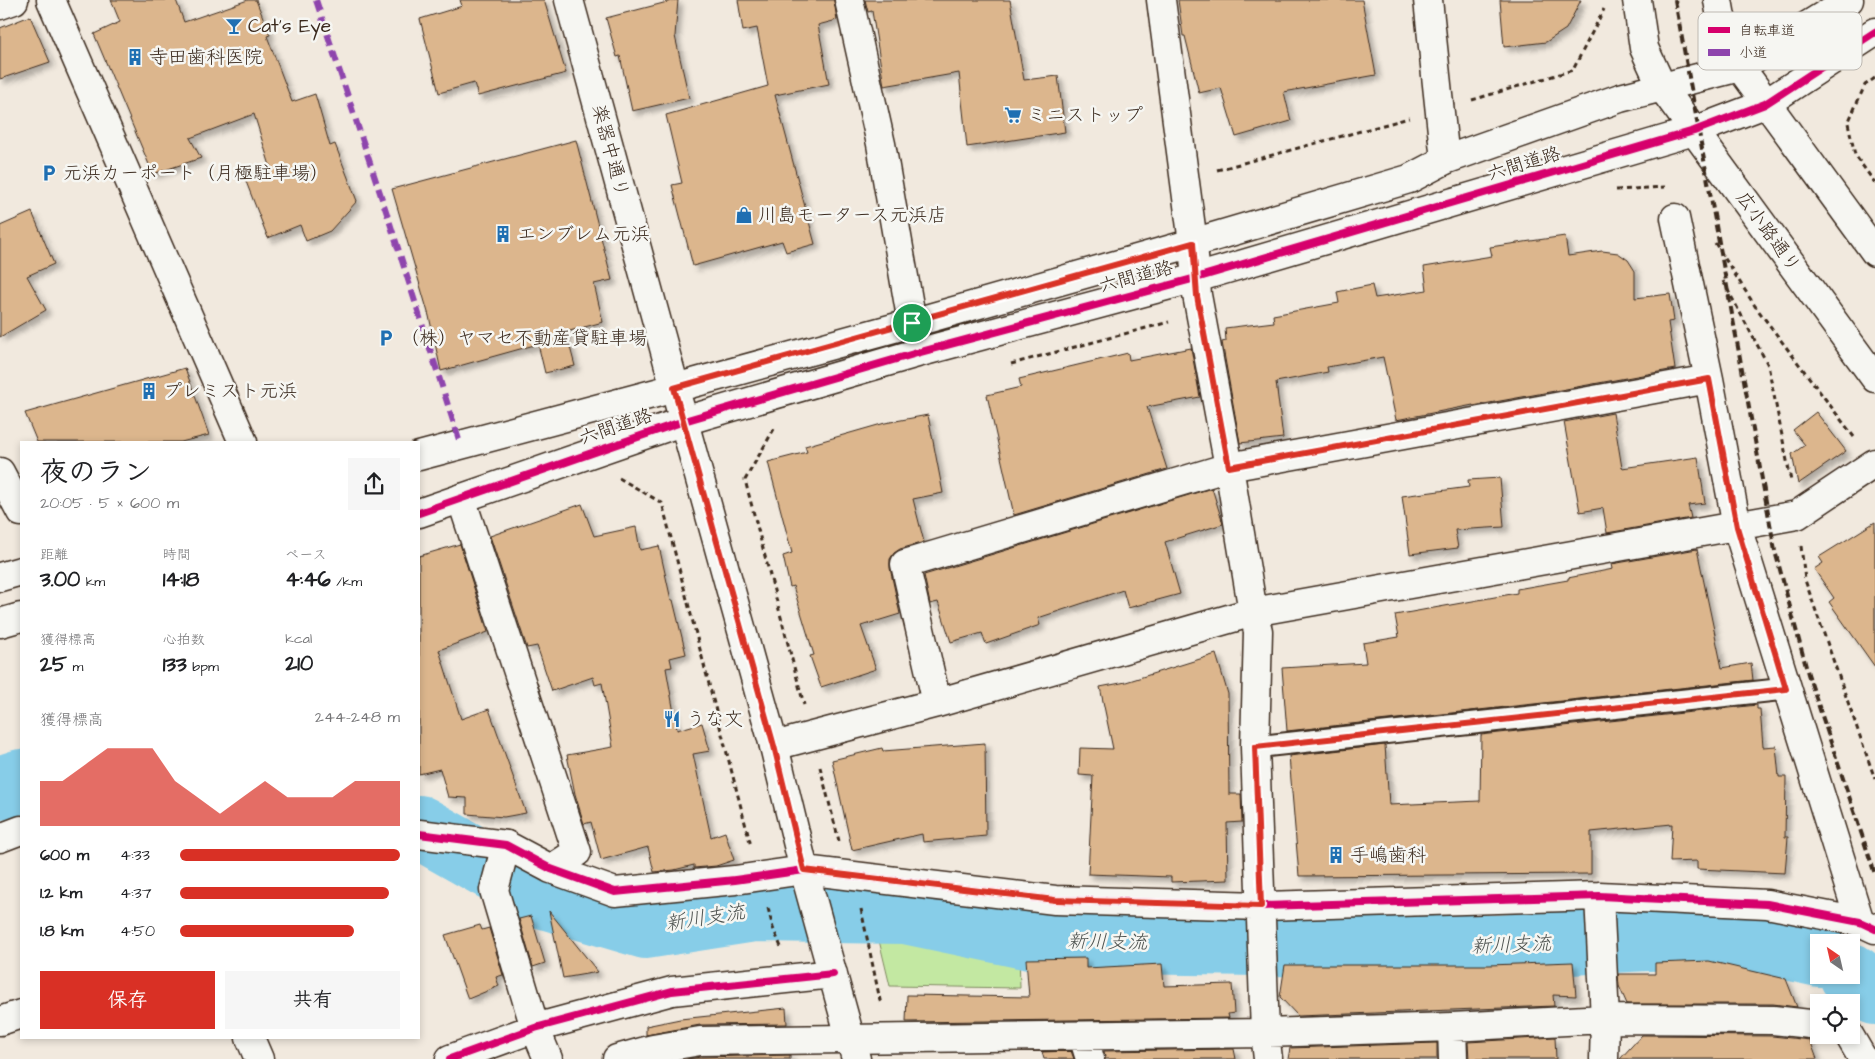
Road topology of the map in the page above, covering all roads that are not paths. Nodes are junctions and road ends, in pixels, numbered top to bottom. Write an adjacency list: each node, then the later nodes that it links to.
1 (14, 0): 9 (street)
2 (50, 0): 29 (street)
3 (570, 0): 27 (street, 楽器中通り)
4 (849, 0): 24 (street)
5 (1161, 0): 21 (street)
6 (1428, 0): 19 (street)
7 (1637, 0): 16 (street, 広小路通り)
8 (1849, 0): 10 (street, 六間道路)
9 (0, 5)
10 (1829, 12)
11 (1875, 32): 12 (street, 六間道路)
12 (1862, 41)
13 (1728, 70): 16 (street, 六間道路)
14 (1742, 70): 17 (street)
15 (1817, 70): 17 (street, 六間道路)
16 (1662, 86): 18 (street, 広小路通り); 19 (street, 六間道路)
17 (1765, 104): 18 (street, 六間道路); 22 (street)
18 (1694, 131): 23 (street, 六間道路); 25 (street, 広小路通り)
19 (1444, 160): 21 (street, 六間道路)
20 (1675, 218): 26 (street)
21 (1193, 243): 23 (street); 24 (street, 六間道路)
22 (1875, 252)
23 (1196, 278): 28 (street, 六間道路); 32 (street)
24 (912, 323): 27 (street, 六間道路)
25 (1875, 378)
26 (1709, 379): 32 (street); 37 (street)
27 (674, 388): 28 (street, 楽器中通り); 30 (street, 六間道路)
28 (684, 421): 34 (street, 六間道路); 45 (street, 楽器中通り)
29 (243, 441)
30 (420, 456)
31 (1875, 463): 37 (street)
32 (1229, 467): 40 (street); 44 (street)
33 (0, 472): 35 (street)
34 (461, 498): 36 (street, 六間道路); 51 (street)
35 (20, 510)
36 (420, 513)
37 (1737, 527): 40 (street); 43 (street)
38 (20, 571): 39 (street)
39 (0, 576)
40 (1253, 612): 44 (street); 46 (street)
41 (20, 617): 42 (street)
42 (0, 623)
43 (1786, 689): 46 (lane); 55 (street)
44 (937, 703): 45 (street)
45 (774, 746): 52 (street, 楽器中通り)
46 (1255, 747): 54 (street)
47 (20, 830): 49 (street)
48 (420, 834): 50 (street)
49 (0, 838)
50 (504, 851): 51 (street); 61 (street)
51 (551, 869): 52 (street)
52 (804, 870): 54 (street); 56 (street, 楽器中通り)
53 (1599, 896): 54 (street); 55 (street); 58 (street)
54 (1261, 906): 65 (street)
55 (1867, 926)
56 (833, 974): 61 (street); 67 (street, 楽器中通り)
57 (20, 1014): 59 (street)
58 (1605, 1019): 60 (street); 62 (street); 74 (street)
59 (0, 1021)
60 (1810, 1024)
61 (535, 1028): 70 (street); 71 (street)
62 (1452, 1028): 65 (street); 73 (street)
63 (250, 1039): 69 (street)
64 (1854, 1044): 75 (street)
65 (1266, 1046): 66 (street)
66 (1086, 1048): 67 (street)
67 (853, 1049): 68 (street)
68 (655, 1054): 72 (street)
69 (259, 1059)
70 (450, 1059)
71 (548, 1059)
72 (617, 1059)
73 (1453, 1059)
74 (1604, 1059)
75 (1863, 1059)

